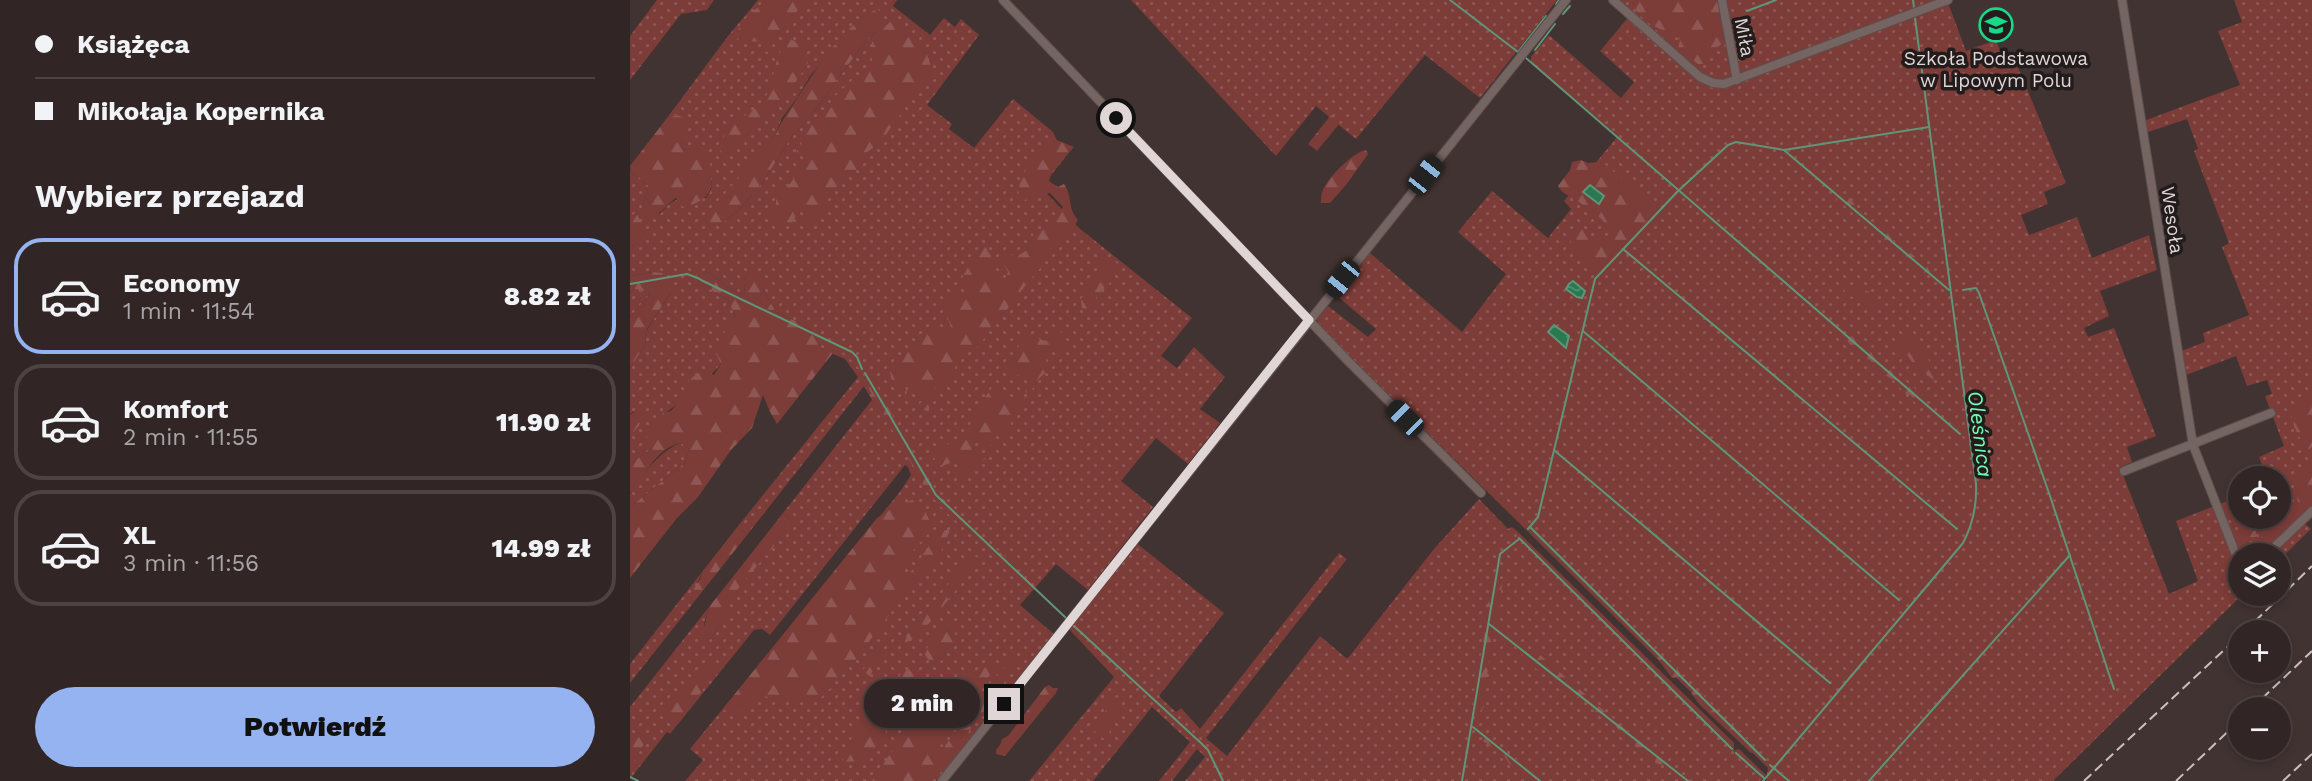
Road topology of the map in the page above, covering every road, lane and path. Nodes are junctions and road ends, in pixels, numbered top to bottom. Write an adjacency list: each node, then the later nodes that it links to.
1 (1003, 0): 8 (street)
2 (1566, 0): 8 (street)
3 (1614, 0): 7 (street)
4 (1722, 0): 7 (street, Miła)
5 (1948, 0): 7 (street)
6 (2122, 0): 10 (street, Wesoła)
7 (1737, 80)
8 (1309, 320): 12 (street); 16 (street)
9 (2271, 413): 10 (street)
10 (2193, 445): 11 (street); 14 (street, Wesoła)
11 (2124, 471)
12 (1481, 493)
13 (2312, 511): 15 (street)
14 (2231, 543)
15 (2279, 543)
16 (942, 781)

